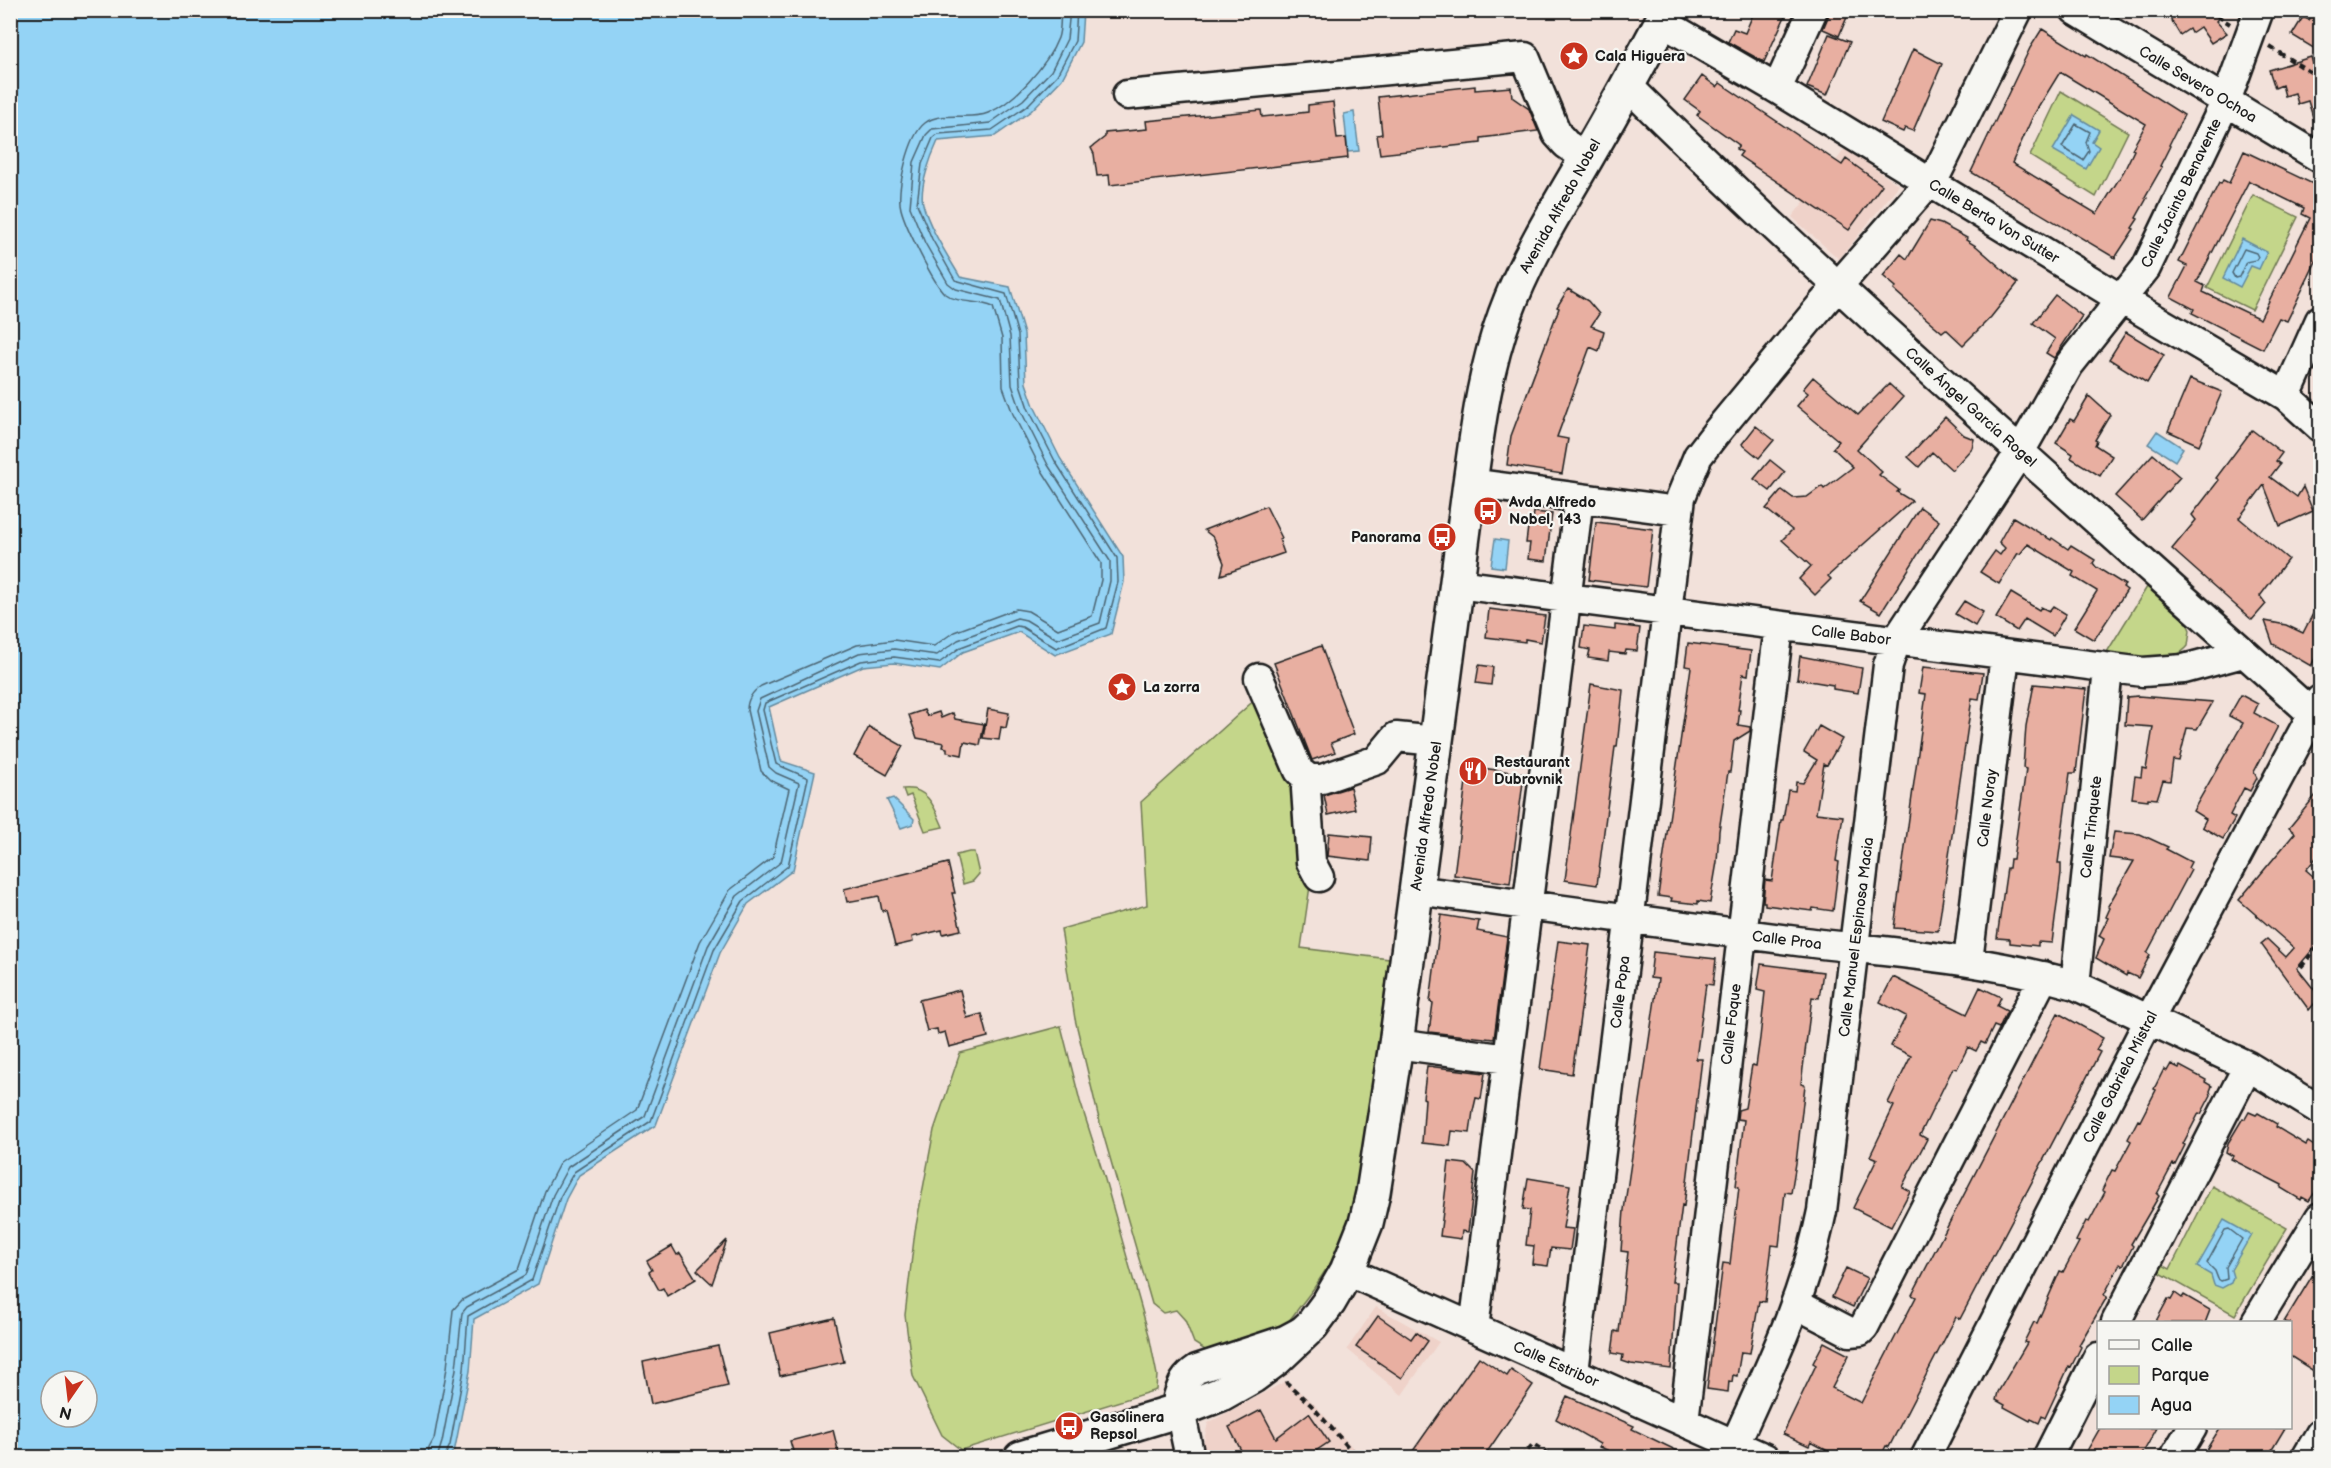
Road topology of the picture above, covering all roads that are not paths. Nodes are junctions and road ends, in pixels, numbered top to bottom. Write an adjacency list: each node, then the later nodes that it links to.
1 (1813, 10): 7 (street)
2 (2018, 10): 12 (street, Calle Popa)
3 (2075, 10): 9 (street, Calle Severo Ochoa)
4 (2259, 10): 9 (street, Calle Jacinto Benavente)
5 (1665, 16): 6 (main road, Avenida Alfredo Nobel); 7 (street, Calle Berta Von Sutter)
6 (1628, 86): 10 (main road, Avenida Alfredo Nobel); 13 (street, Calle Ángel García Rogel)
7 (1777, 89): 12 (street, Calle Berta Von Sutter)
8 (1127, 95): 10 (street)
9 (2226, 101): 11 (street, Calle Severo Ochoa); 14 (street, Calle Jacinto Benavente)
10 (1586, 158): 19 (main road, Avenida Alfredo Nobel)
11 (2320, 158)
12 (1929, 182): 13 (street, Calle Popa); 14 (street, Calle Berta Von Sutter)
13 (1839, 286): 18 (street, Calle Ángel García Rogel); 21 (street, Calle Popa)
14 (2121, 299): 16 (street, Calle Berta Von Sutter); 18 (street, Calle Jacinto Benavente)
15 (2320, 320): 16 (street)
16 (2286, 396): 17 (street, Calle Berta Von Sutter)
17 (2320, 427)
18 (2020, 452): 26 (street, Calle Manuel Espinosa Macia); 27 (street, Calle Ángel García Rogel)
19 (1470, 483): 20 (street); 22 (main road, Avenida Alfredo Nobel)
20 (1579, 498): 21 (street); 23 (street)
21 (1678, 511): 24 (street, Calle Popa)
22 (1456, 584): 23 (street, Calle Babor); 32 (main road, Avenida Alfredo Nobel)
23 (1567, 599): 24 (street, Calle Babor); 36 (street)
24 (1666, 612): 25 (street, Calle Babor); 37 (street, Calle Popa)
25 (1779, 626): 26 (street, Calle Babor); 38 (street, Calle Foque)
26 (1896, 641): 28 (street, Calle Babor); 39 (street, Calle Manuel Espinosa Macia)
27 (2243, 653): 29 (street, Calle Babor); 31 (street, Calle Ángel García Rogel)
28 (2005, 655): 29 (street, Calle Babor); 40 (street, Calle Noray)
29 (2108, 669): 42 (street, Calle Trinquete)
30 (1258, 678): 33 (street)
31 (2318, 712): 43 (street, Calle Gabriela Mistral)
32 (1436, 741): 33 (street); 35 (main road, Avenida Alfredo Nobel)
33 (1309, 778): 34 (street)
34 (1319, 877)
35 (1416, 890): 36 (street, Calle Proa); 44 (main road, Avenida Alfredo Nobel)
36 (1528, 905): 37 (street, Calle Proa); 45 (street)
37 (1629, 919): 38 (street, Calle Proa); 55 (street, Calle Popa)
38 (1741, 934): 39 (street, Calle Proa); 57 (street, Calle Foque)
39 (1855, 948): 40 (street, Calle Proa); 50 (street, Calle Manuel Espinosa Macia)
40 (1968, 961): 41 (street, Calle Proa)
41 (2044, 976): 42 (street, Calle Proa); 50 (street)
42 (2074, 985): 43 (street, Calle Proa)
43 (2149, 1020): 46 (street, Calle Proa); 64 (street, Calle Gabriela Mistral)
44 (1396, 1044): 45 (street); 49 (main road, Avenida Alfredo Nobel)
45 (1508, 1059): 53 (street)
46 (2248, 1066): 47 (street, Calle Proa); 51 (street)
47 (2320, 1110)
48 (2320, 1217): 52 (street)
49 (1347, 1271): 53 (street, Calle Estribor); 56 (main road, Avenida Alfredo Nobel)
50 (1796, 1304): 60 (street, Calle Manuel Espinosa Macia)
51 (2117, 1321)
52 (2257, 1321)
53 (1474, 1328): 55 (street, Calle Estribor)
54 (2097, 1359): 65 (street)
55 (1574, 1372): 57 (street, Calle Estribor)
56 (1179, 1403): 61 (main road, Avenida Alfredo Nobel); 62 (street)
57 (1684, 1421): 60 (street, Calle Estribor)
58 (2191, 1429): 66 (street)
59 (2320, 1434): 67 (street)
60 (1735, 1444): 63 (street, Calle Estribor)
61 (1021, 1458)
62 (1190, 1458)
63 (1764, 1458)
64 (1925, 1458)
65 (2048, 1458)
66 (2174, 1458)
67 (2306, 1458)

